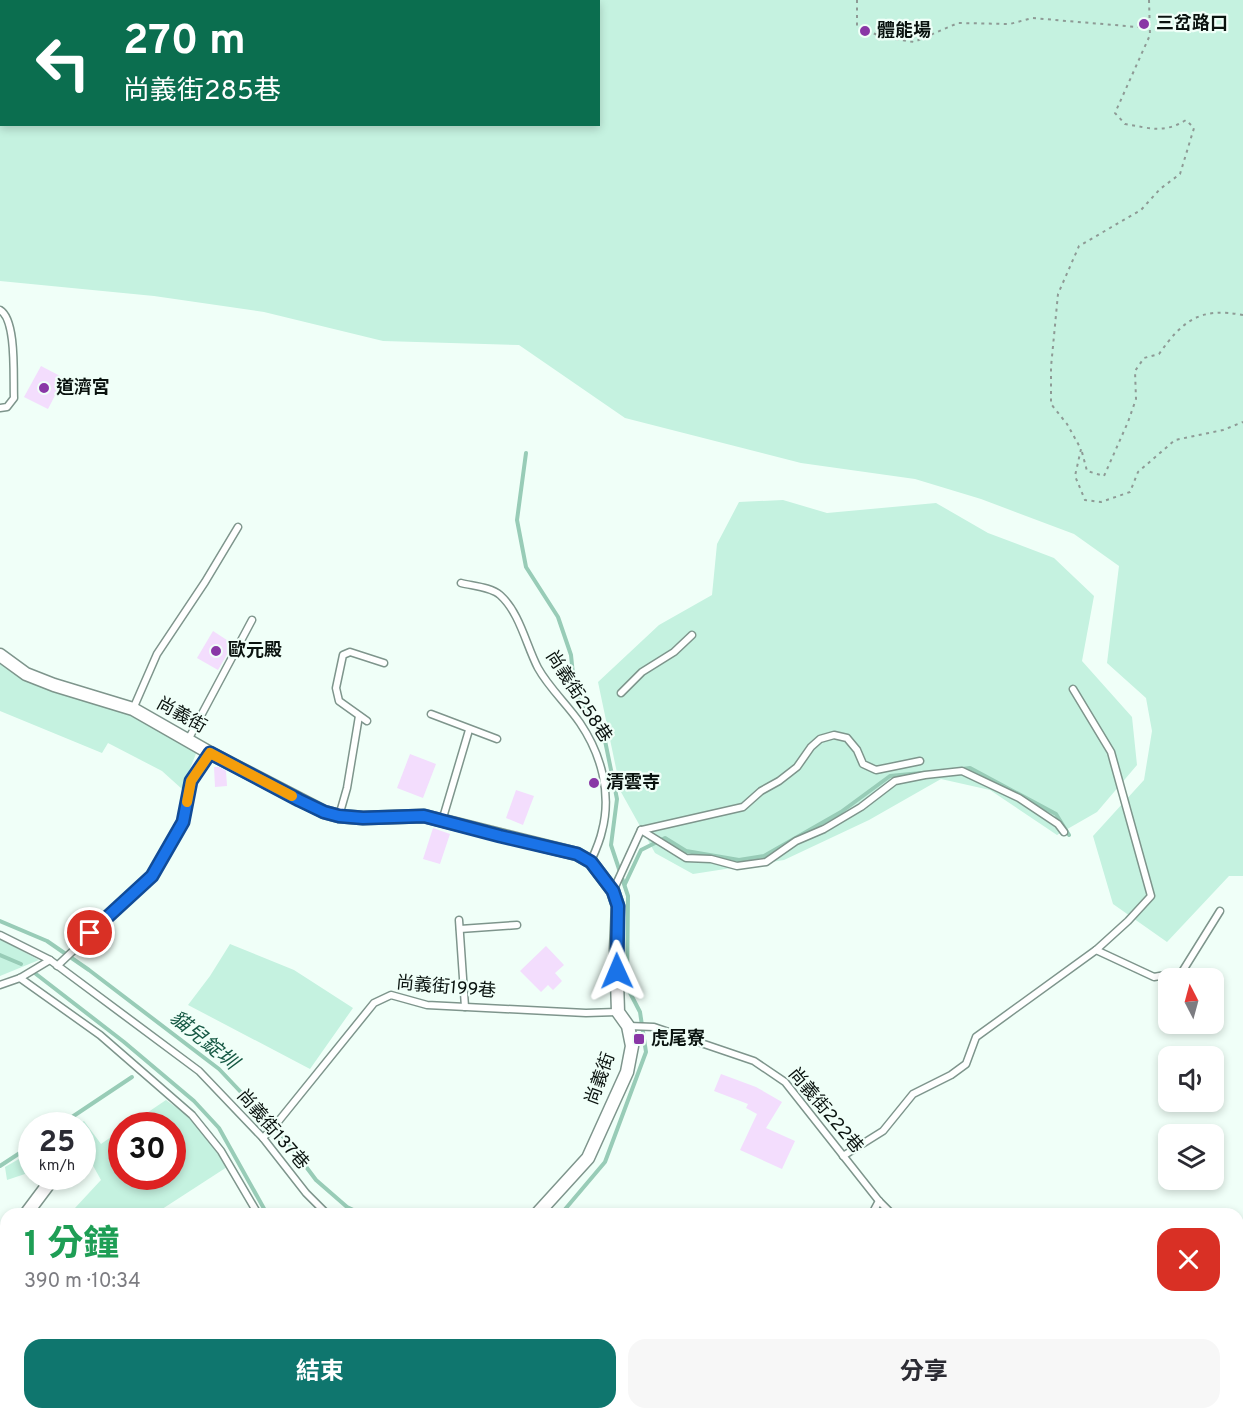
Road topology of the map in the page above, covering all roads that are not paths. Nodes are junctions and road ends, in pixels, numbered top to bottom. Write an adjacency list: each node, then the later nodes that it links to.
1 (0, 310): 2 (lane)
2 (0, 408)
3 (238, 527): 11 (lane)
4 (461, 583): 24 (lane, 尚義街258巷)
5 (252, 620): 17 (lane)
6 (692, 635): 10 (lane)
7 (0, 655): 11 (street, 尚義街)
8 (384, 663): 13 (lane)
9 (1072, 689): 31 (lane)
10 (621, 693)
11 (133, 709): 17 (street, 尚義街)
12 (431, 714): 15 (lane)
13 (359, 716): 14 (lane); 20 (lane)
14 (367, 721)
15 (469, 730): 16 (lane); 21 (lane)
16 (497, 739)
17 (188, 740): 18 (street, 尚義街)
18 (210, 753): 20 (street, 尚義街); 33 (lane)
19 (920, 761): 22 (lane)
20 (339, 816): 21 (street, 尚義街)
21 (442, 821): 24 (street, 尚義街)
22 (641, 830): 23 (lane); 25 (lane)
23 (1064, 832)
24 (591, 862): 25 (street)
25 (614, 887): 37 (street)
26 (1220, 911): 31 (lane)
27 (459, 920): 29 (lane)
28 (517, 925): 29 (lane)
29 (460, 929): 36 (lane)
30 (0, 934): 32 (lane, 尚義街137巷)
31 (1096, 950): 40 (lane)
32 (50, 960): 33 (lane, 尚義街137巷); 34 (lane)
33 (57, 966): 39 (lane, 尚義街137巷)
34 (20, 978): 35 (lane); 44 (lane)
35 (0, 985)
36 (465, 1007): 37 (lane, 尚義街199巷); 39 (lane, 尚義街199巷)
37 (618, 1012): 38 (street)
38 (628, 1026): 40 (lane, 尚義街222巷); 46 (street, 尚義街)
39 (263, 1138): 45 (lane, 尚義街137巷)
40 (843, 1156): 42 (lane, 尚義街222巷)
41 (44, 1190): 43 (street)
42 (879, 1201): 47 (lane); 48 (lane, 尚義街222巷)
43 (30, 1208)
44 (255, 1208)
45 (321, 1208)
46 (542, 1208)
47 (875, 1208)
48 (886, 1208)

